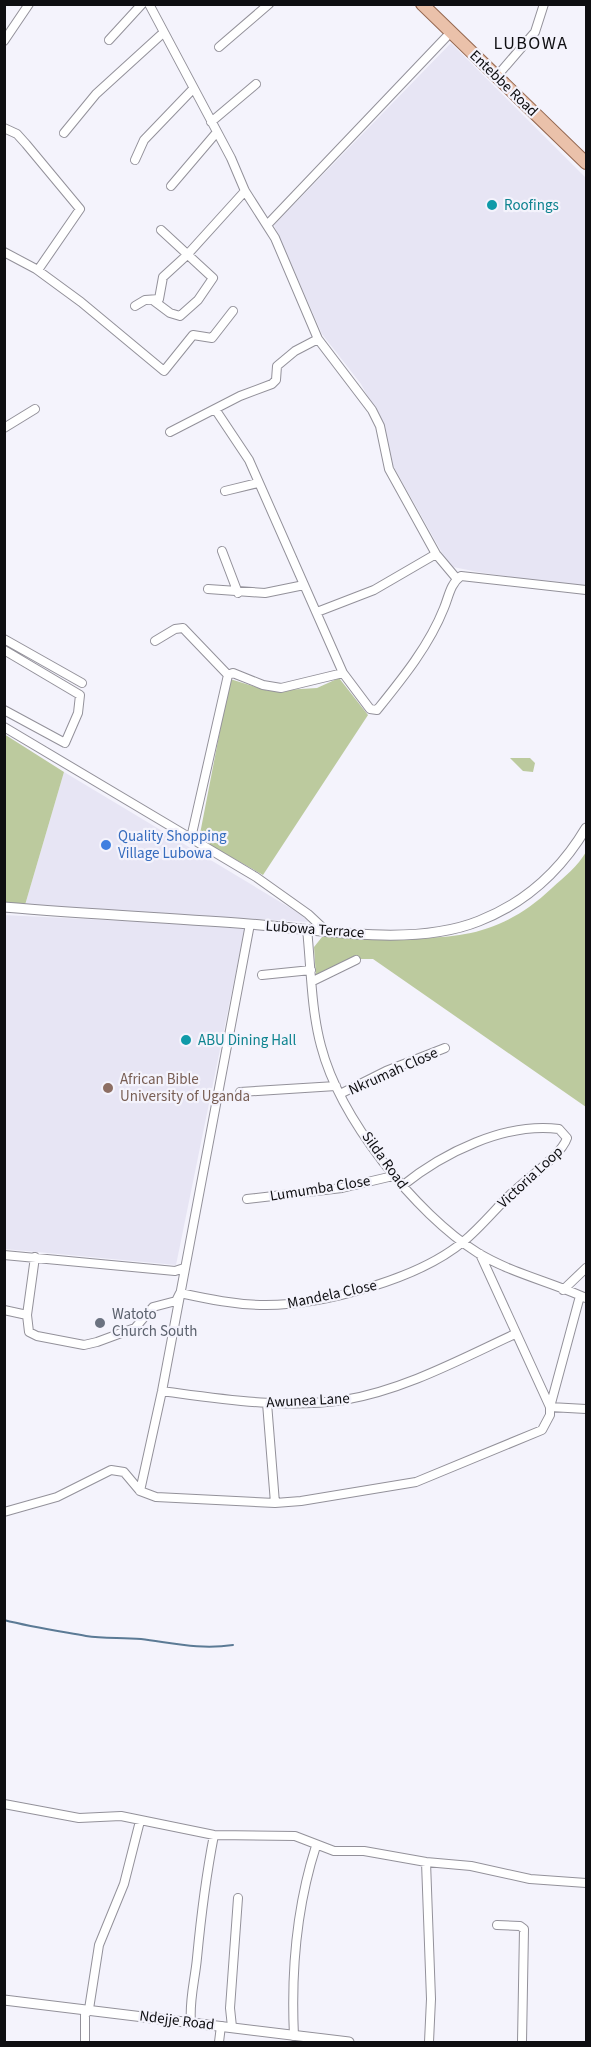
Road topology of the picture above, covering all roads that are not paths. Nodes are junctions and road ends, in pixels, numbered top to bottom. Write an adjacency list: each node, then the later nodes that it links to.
1 (29, 4): 10 (street)
2 (142, 4): 9 (street)
3 (148, 4): 8 (street)
4 (269, 4): 11 (street)
5 (422, 4): 7 (main road, Entebbe Road)
6 (544, 4): 12 (street)
7 (451, 32): 12 (main road, Entebbe Road); 23 (street)
8 (163, 33): 14 (street); 18 (street)
9 (109, 40)
10 (4, 41)
11 (219, 47)
12 (497, 76): 20 (main road, Entebbe Road)
13 (256, 84): 15 (street)
14 (192, 90): 15 (street); 19 (street)
15 (211, 122): 17 (street)
16 (4, 128): 27 (street)
17 (217, 132): 21 (street); 22 (street)
18 (64, 133)
19 (135, 160)
20 (586, 163)
21 (171, 186)
22 (245, 191): 23 (street); 26 (street)
23 (268, 224): 31 (street)
24 (161, 230): 26 (street)
25 (4, 252): 27 (street)
26 (187, 255): 28 (street); 28 (street)
27 (38, 270): 30 (street)
28 (154, 301): 29 (street)
29 (135, 306)
30 (233, 311)
31 (318, 339): 33 (street); 39 (street)
32 (35, 409): 34 (street)
33 (215, 409): 35 (street); 36 (street)
34 (4, 428)
35 (170, 432)
36 (258, 483): 37 (street); 41 (street)
37 (225, 491)
38 (222, 551): 44 (street)
39 (436, 554): 40 (street); 45 (street)
40 (457, 579): 43 (street); 49 (street)
41 (304, 585): 44 (street); 45 (street)
42 (208, 589): 44 (street)
43 (586, 590)
44 (238, 593)
45 (317, 612): 49 (street)
46 (4, 639): 51 (street)
47 (155, 641): 50 (street)
48 (4, 650): 52 (street)
49 (343, 673): 50 (street)
50 (228, 675): 55 (street)
51 (82, 683)
52 (4, 710)
53 (4, 727): 55 (street)
54 (586, 828): 59 (street, Lubowa Terrace)
55 (191, 838): 59 (street)
56 (4, 908): 57 (street, Lubowa Terrace)
57 (250, 924): 58 (street, Lubowa Terrace); 75 (street)
58 (307, 929): 59 (street, Lubowa Terrace); 61 (street, Silda Road)
59 (324, 930)
60 (356, 960): 63 (street)
61 (311, 970): 62 (street); 63 (street, Silda Road)
62 (262, 975)
63 (313, 981): 65 (street, Silda Road)
64 (445, 1048): 67 (street, Nkrumah Close)
65 (336, 1086): 66 (street); 67 (street, Silda Road)
66 (240, 1092)
67 (340, 1094): 68 (street, Silda Road)
68 (393, 1176): 69 (street, Silda Road); 70 (street, Lumumba Close)
69 (402, 1186): 71 (street, Silda Road); 71 (street, Victoria Loop)
70 (247, 1198)
71 (463, 1242): 72 (street, Silda Road); 78 (street, Mandela Close)
72 (480, 1254): 77 (street, Silda Road); 82 (street)
73 (4, 1255): 74 (street)
74 (35, 1257): 75 (street); 81 (street)
75 (184, 1268): 78 (street)
76 (586, 1268): 77 (street)
77 (562, 1290): 79 (street, Silda Road)
78 (180, 1293): 81 (street); 83 (street)
79 (583, 1297): 85 (street)
80 (4, 1310): 81 (street)
81 (27, 1315)
82 (515, 1334): 84 (street, Awunea Lane); 85 (street)
83 (162, 1391): 84 (street, Awunea Lane); 87 (street)
84 (267, 1403): 88 (street)
85 (550, 1407): 86 (street); 88 (street)
86 (586, 1409)
87 (140, 1491): 88 (street); 89 (street)
88 (275, 1503)
89 (4, 1512)
90 (4, 1804): 91 (street)
91 (140, 1821): 92 (street); 99 (street)
92 (214, 1835): 93 (street); 100 (street)
93 (316, 1846): 94 (street); 103 (street)
94 (426, 1862): 95 (street); 107 (street)
95 (586, 1883)
96 (238, 1898): 102 (street)
97 (497, 1924): 108 (street)
98 (4, 2000): 99 (street, Ndejje Road)
99 (89, 2009): 100 (street, Ndejje Road); 105 (street)
100 (191, 2022): 101 (street, Ndejje Road)
101 (221, 2026): 102 (street, Ndejje Road); 106 (street)
102 (232, 2027): 103 (street, Ndejje Road)
103 (294, 2036): 104 (street, Ndejje Road)
104 (347, 2042)
105 (85, 2043)
106 (219, 2043)
107 (429, 2043)
108 (522, 2043)

